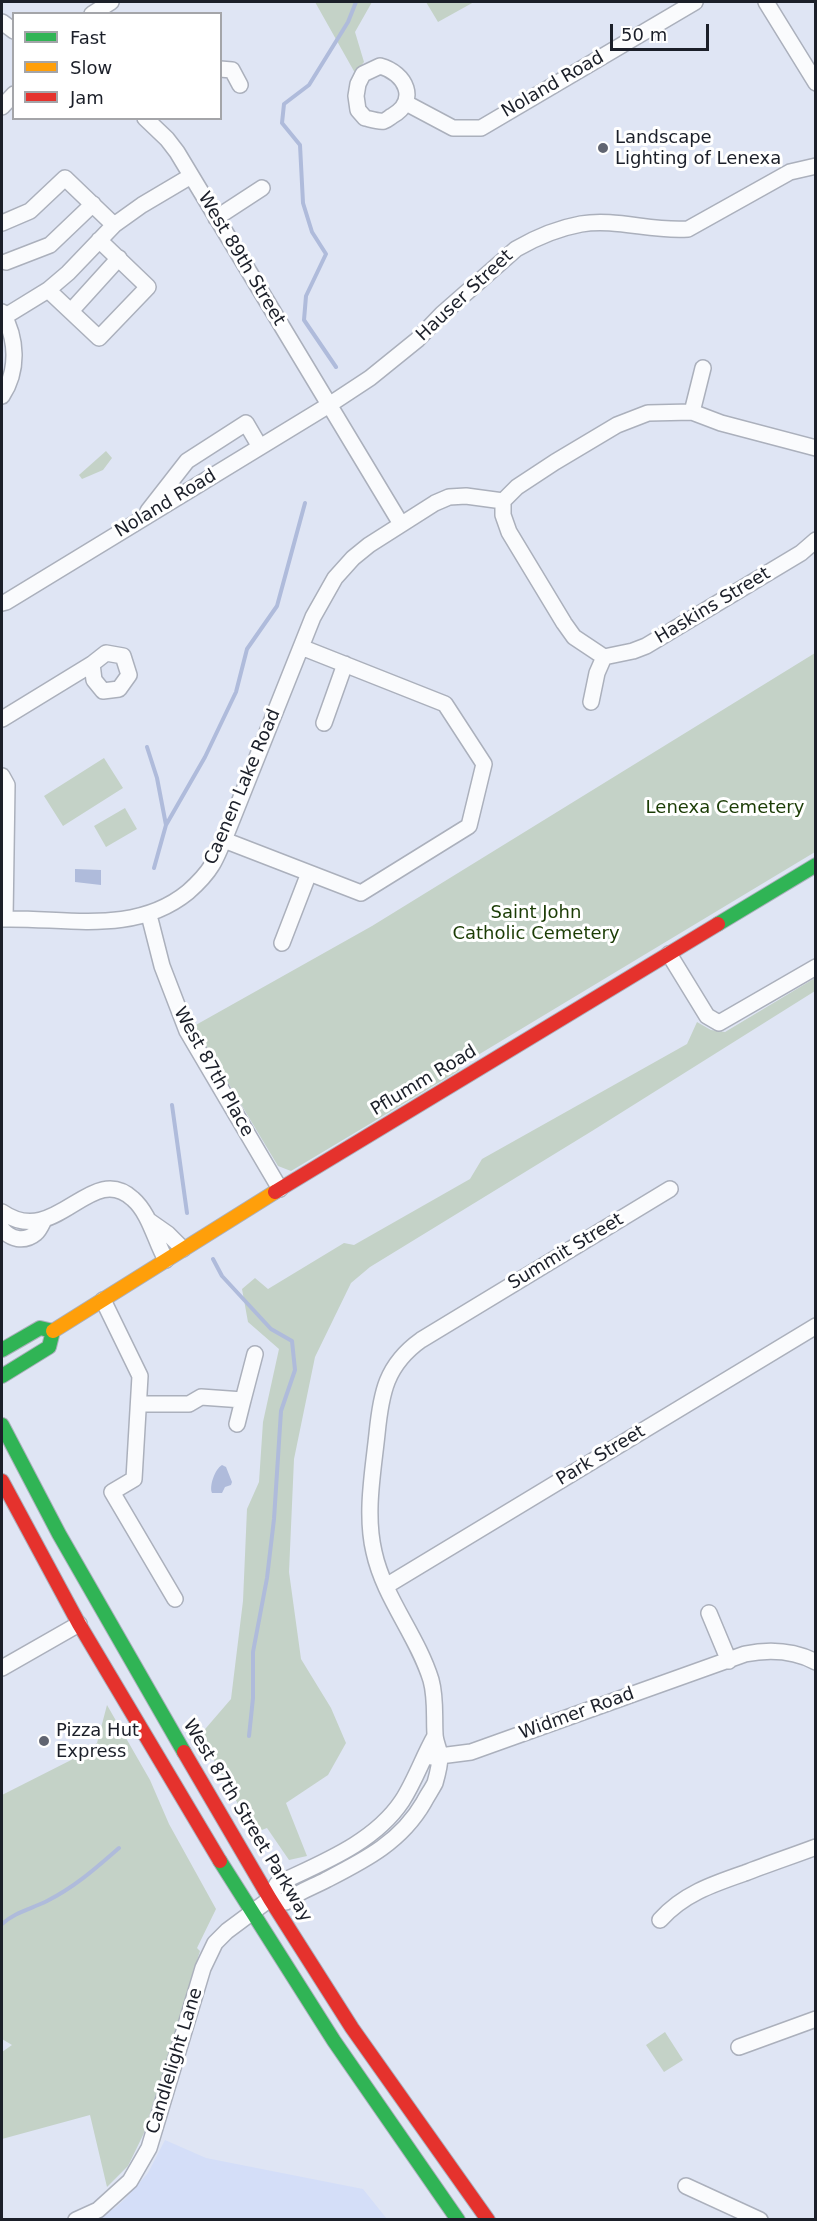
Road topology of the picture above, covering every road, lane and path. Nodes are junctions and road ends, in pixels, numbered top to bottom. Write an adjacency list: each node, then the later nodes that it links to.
1 (111, 2): 4 (street)
2 (694, 2): 8 (street, Noland Road)
3 (765, 2): 6 (street)
4 (95, 12)
5 (222, 69): 7 (street)
6 (816, 83)
7 (240, 85)
8 (406, 104)
9 (150, 120): 11 (street, West 89th Street)
10 (816, 166): 25 (street, Hauser Street)
11 (191, 176): 14 (street, West 89th Street); 16 (street)
12 (262, 188): 14 (street)
13 (93, 204): 15 (street); 16 (street); 19 (street)
14 (216, 218): 25 (street, West 89th Street)
15 (2, 223)
16 (114, 225): 17 (street)
17 (99, 240): 18 (street); 20 (street)
18 (119, 258): 21 (street); 21 (street)
19 (3, 261)
20 (48, 290): 21 (street); 22 (street)
21 (71, 311)
22 (3, 314): 24 (street)
23 (703, 368): 26 (street)
24 (2, 396)
25 (329, 405): 27 (street, Noland Road); 31 (street)
26 (692, 412): 28 (street); 29 (street)
27 (260, 447): 30 (street, Noland Road); 30 (street)
28 (816, 448)
29 (503, 501): 31 (street, Caenen Lake Road); 35 (street)
30 (143, 518): 33 (street, Noland Road)
31 (400, 524): 34 (street, Caenen Lake Road)
32 (816, 540): 35 (street, Haskins Street)
33 (2, 603)
34 (301, 647): 37 (street); 42 (street, Caenen Lake Road)
35 (604, 657): 38 (street)
36 (92, 664): 39 (street)
37 (345, 664): 40 (street); 44 (street)
38 (591, 702)
39 (2, 719)
40 (324, 723)
41 (2, 776): 46 (street)
42 (224, 840): 44 (street); 45 (street, Caenen Lake Road)
43 (816, 866): 48 (main road, Pflumm Road)
44 (309, 873): 47 (street)
45 (149, 915): 46 (street, Caenen Lake Road); 50 (street, West 87th Place)
46 (3, 919)
47 (282, 944)
48 (669, 954): 49 (street); 50 (main road, Pflumm Road)
49 (816, 967)
50 (280, 1189): 56 (main road, Pflumm Road)
51 (670, 1189): 59 (street, Summit Street)
52 (2, 1212): 53 (street)
53 (44, 1220): 54 (street); 55 (street)
54 (148, 1220): 56 (street); 57 (street)
55 (2, 1229)
56 (183, 1249): 57 (main road, Pflumm Road)
57 (165, 1260): 58 (main road, Pflumm Road)
58 (103, 1300): 61 (main road, Pflumm Road); 66 (street)
59 (463, 1314): 70 (street, Candlelight Lane)
60 (816, 1326): 70 (street, Park Street)
61 (53, 1331): 62 (main road); 64 (main road)
62 (2, 1350)
63 (255, 1354): 65 (street)
64 (2, 1376)
65 (243, 1400): 66 (street); 67 (street)
66 (139, 1404): 71 (street)
67 (237, 1424)
68 (2, 1425): 77 (main road, West 87th Street Parkway)
69 (2, 1481): 73 (main road)
70 (386, 1586): 78 (street, Candlelight Lane)
71 (174, 1599)
72 (709, 1613): 75 (street)
73 (78, 1624): 76 (street); 77 (main road); 85 (main road)
74 (811, 1660): 75 (street, Widmer Road)
75 (729, 1661): 79 (street, Widmer Road)
76 (2, 1668)
77 (175, 1736): 84 (main road, West 87th Street Parkway)
78 (435, 1736): 79 (street, Candlelight Lane); 80 (street, Candlelight Lane)
79 (440, 1757): 80 (street, Widmer Road); 82 (street, Candlelight Lane)
80 (423, 1758): 81 (street, Candlelight Lane)
81 (383, 1823): 82 (street); 84 (street, Candlelight Lane)
82 (397, 1837): 84 (street, Candlelight Lane)
83 (816, 1847): 86 (street)
84 (270, 1899): 85 (street, Candlelight Lane); 92 (main road, West 87th Street Parkway)
85 (252, 1914): 90 (street, Candlelight Lane); 91 (main road)
86 (660, 1920)
87 (816, 2019): 88 (street)
88 (739, 2047)
89 (686, 2186): 93 (street)
90 (76, 2220)
91 (458, 2220)
92 (488, 2220)
93 (760, 2220)

